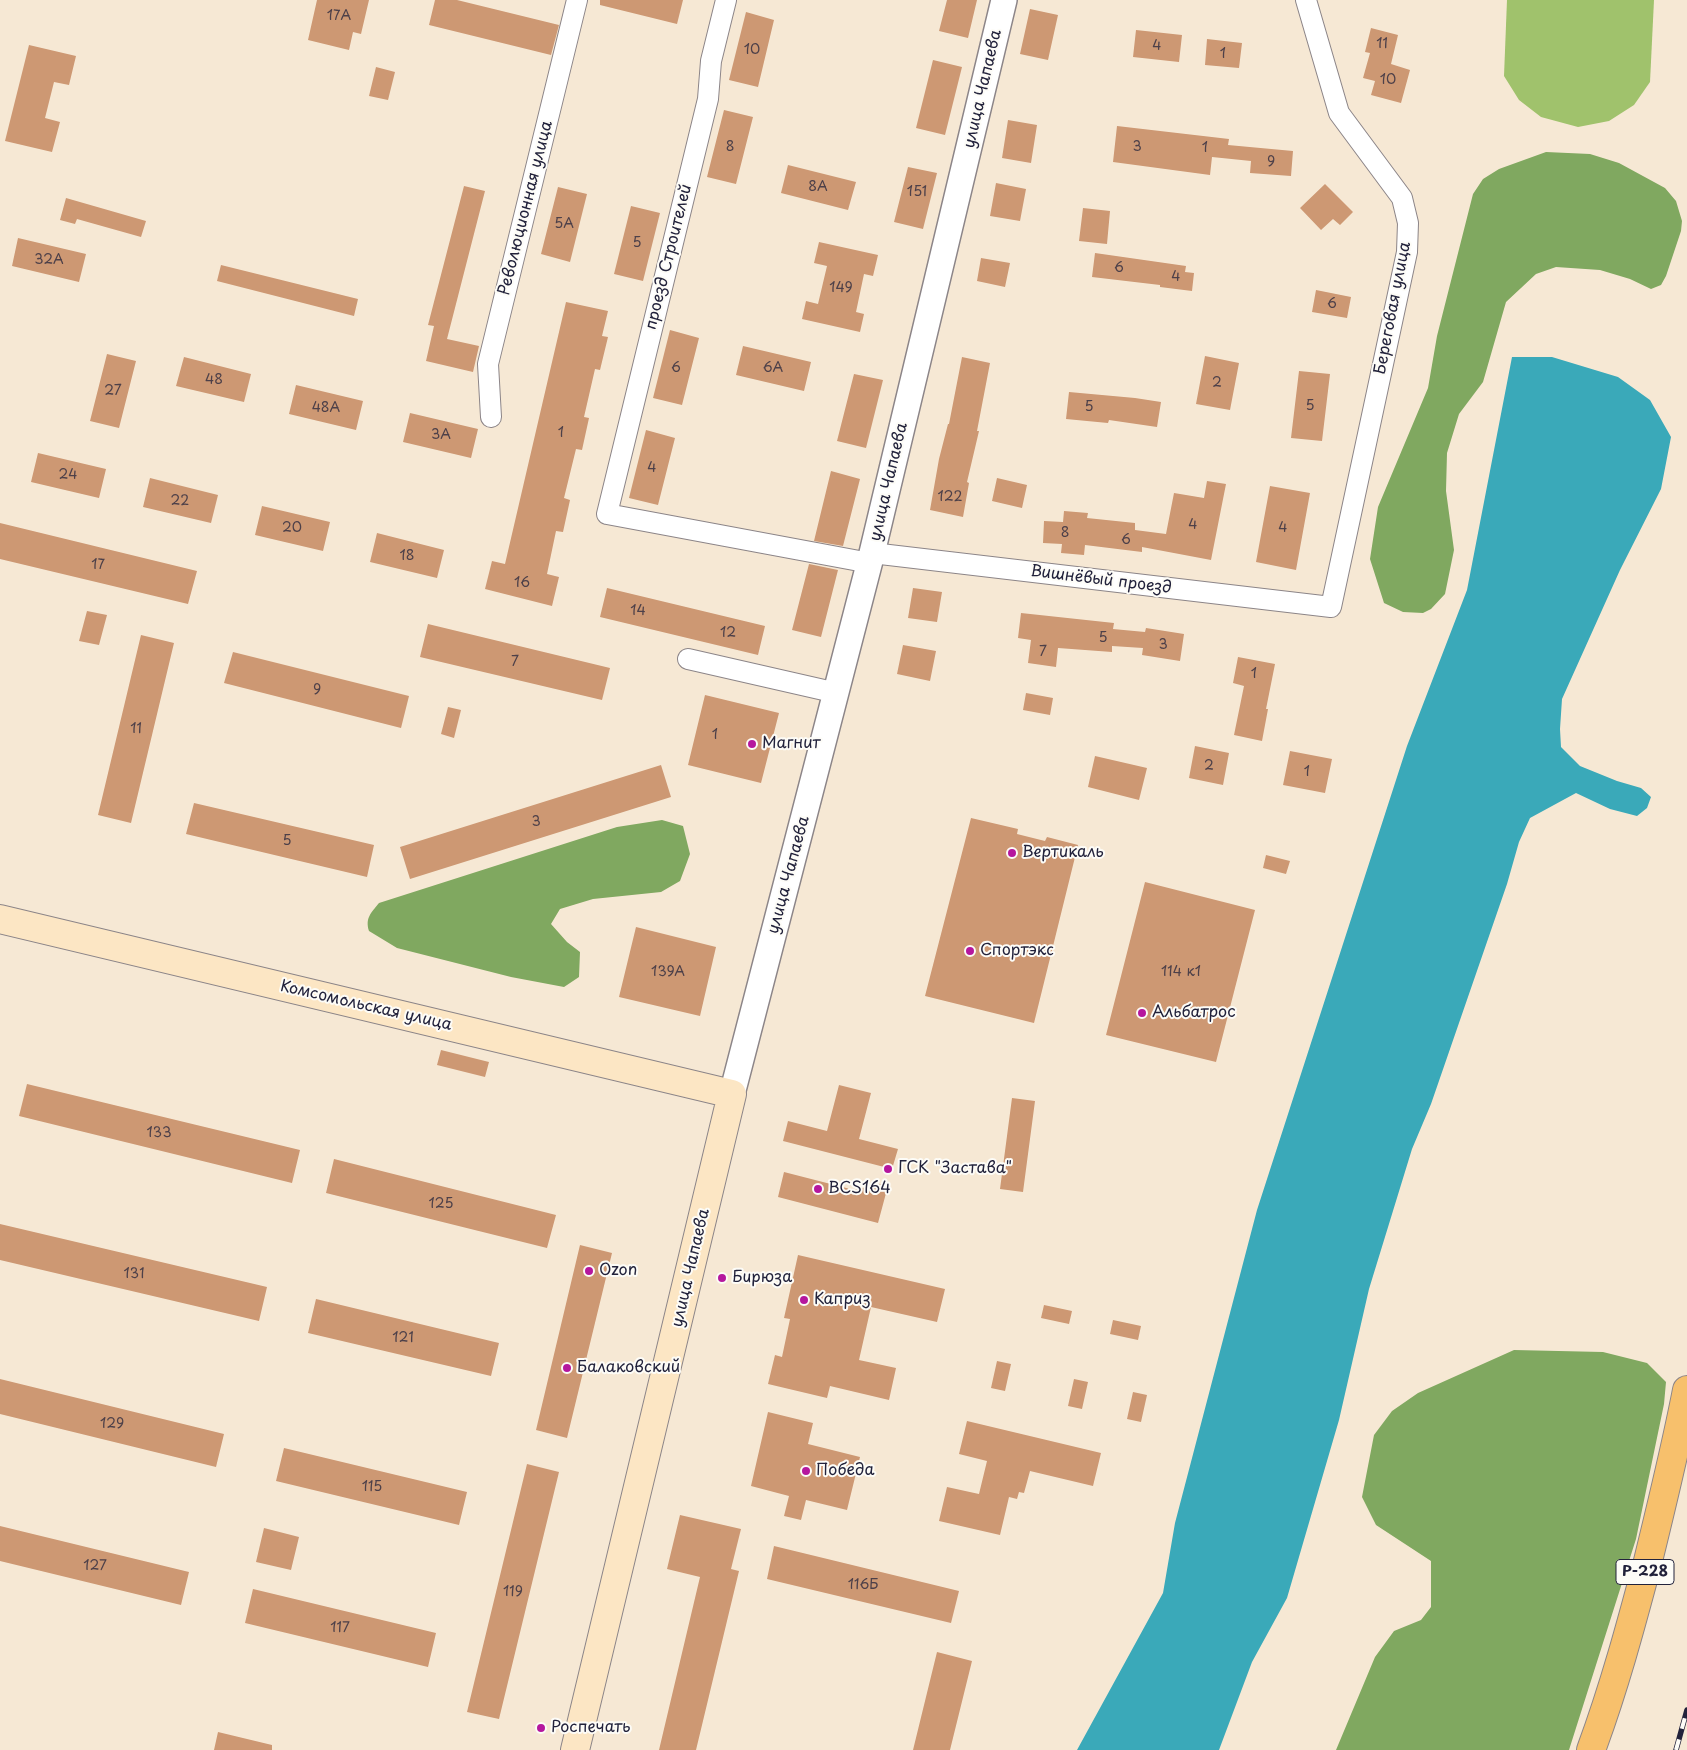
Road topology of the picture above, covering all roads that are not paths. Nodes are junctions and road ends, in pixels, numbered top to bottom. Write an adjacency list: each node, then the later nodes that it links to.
1 (576, 0): 5 (street, Революционная улица)
2 (726, 0): 6 (street, проезд Строителей)
3 (1004, 0): 7 (street, улица Чапаева)
4 (1306, 0): 8 (street, Береговая улица)
5 (491, 417)
6 (607, 514): 7 (street, Вишнёвый проезд)
7 (871, 558): 8 (street, Вишнёвый проезд); 10 (street, улица Чапаева)
8 (1331, 607)
9 (688, 659): 10 (street)
10 (837, 693): 12 (street, улица Чапаева)
11 (0, 920): 12 (main road, Комсомольская улица)
12 (732, 1094): 14 (main road, улица Чапаева)
13 (1687, 1390): 15 (highway, Р-228)
14 (575, 1750)
15 (1591, 1750)

